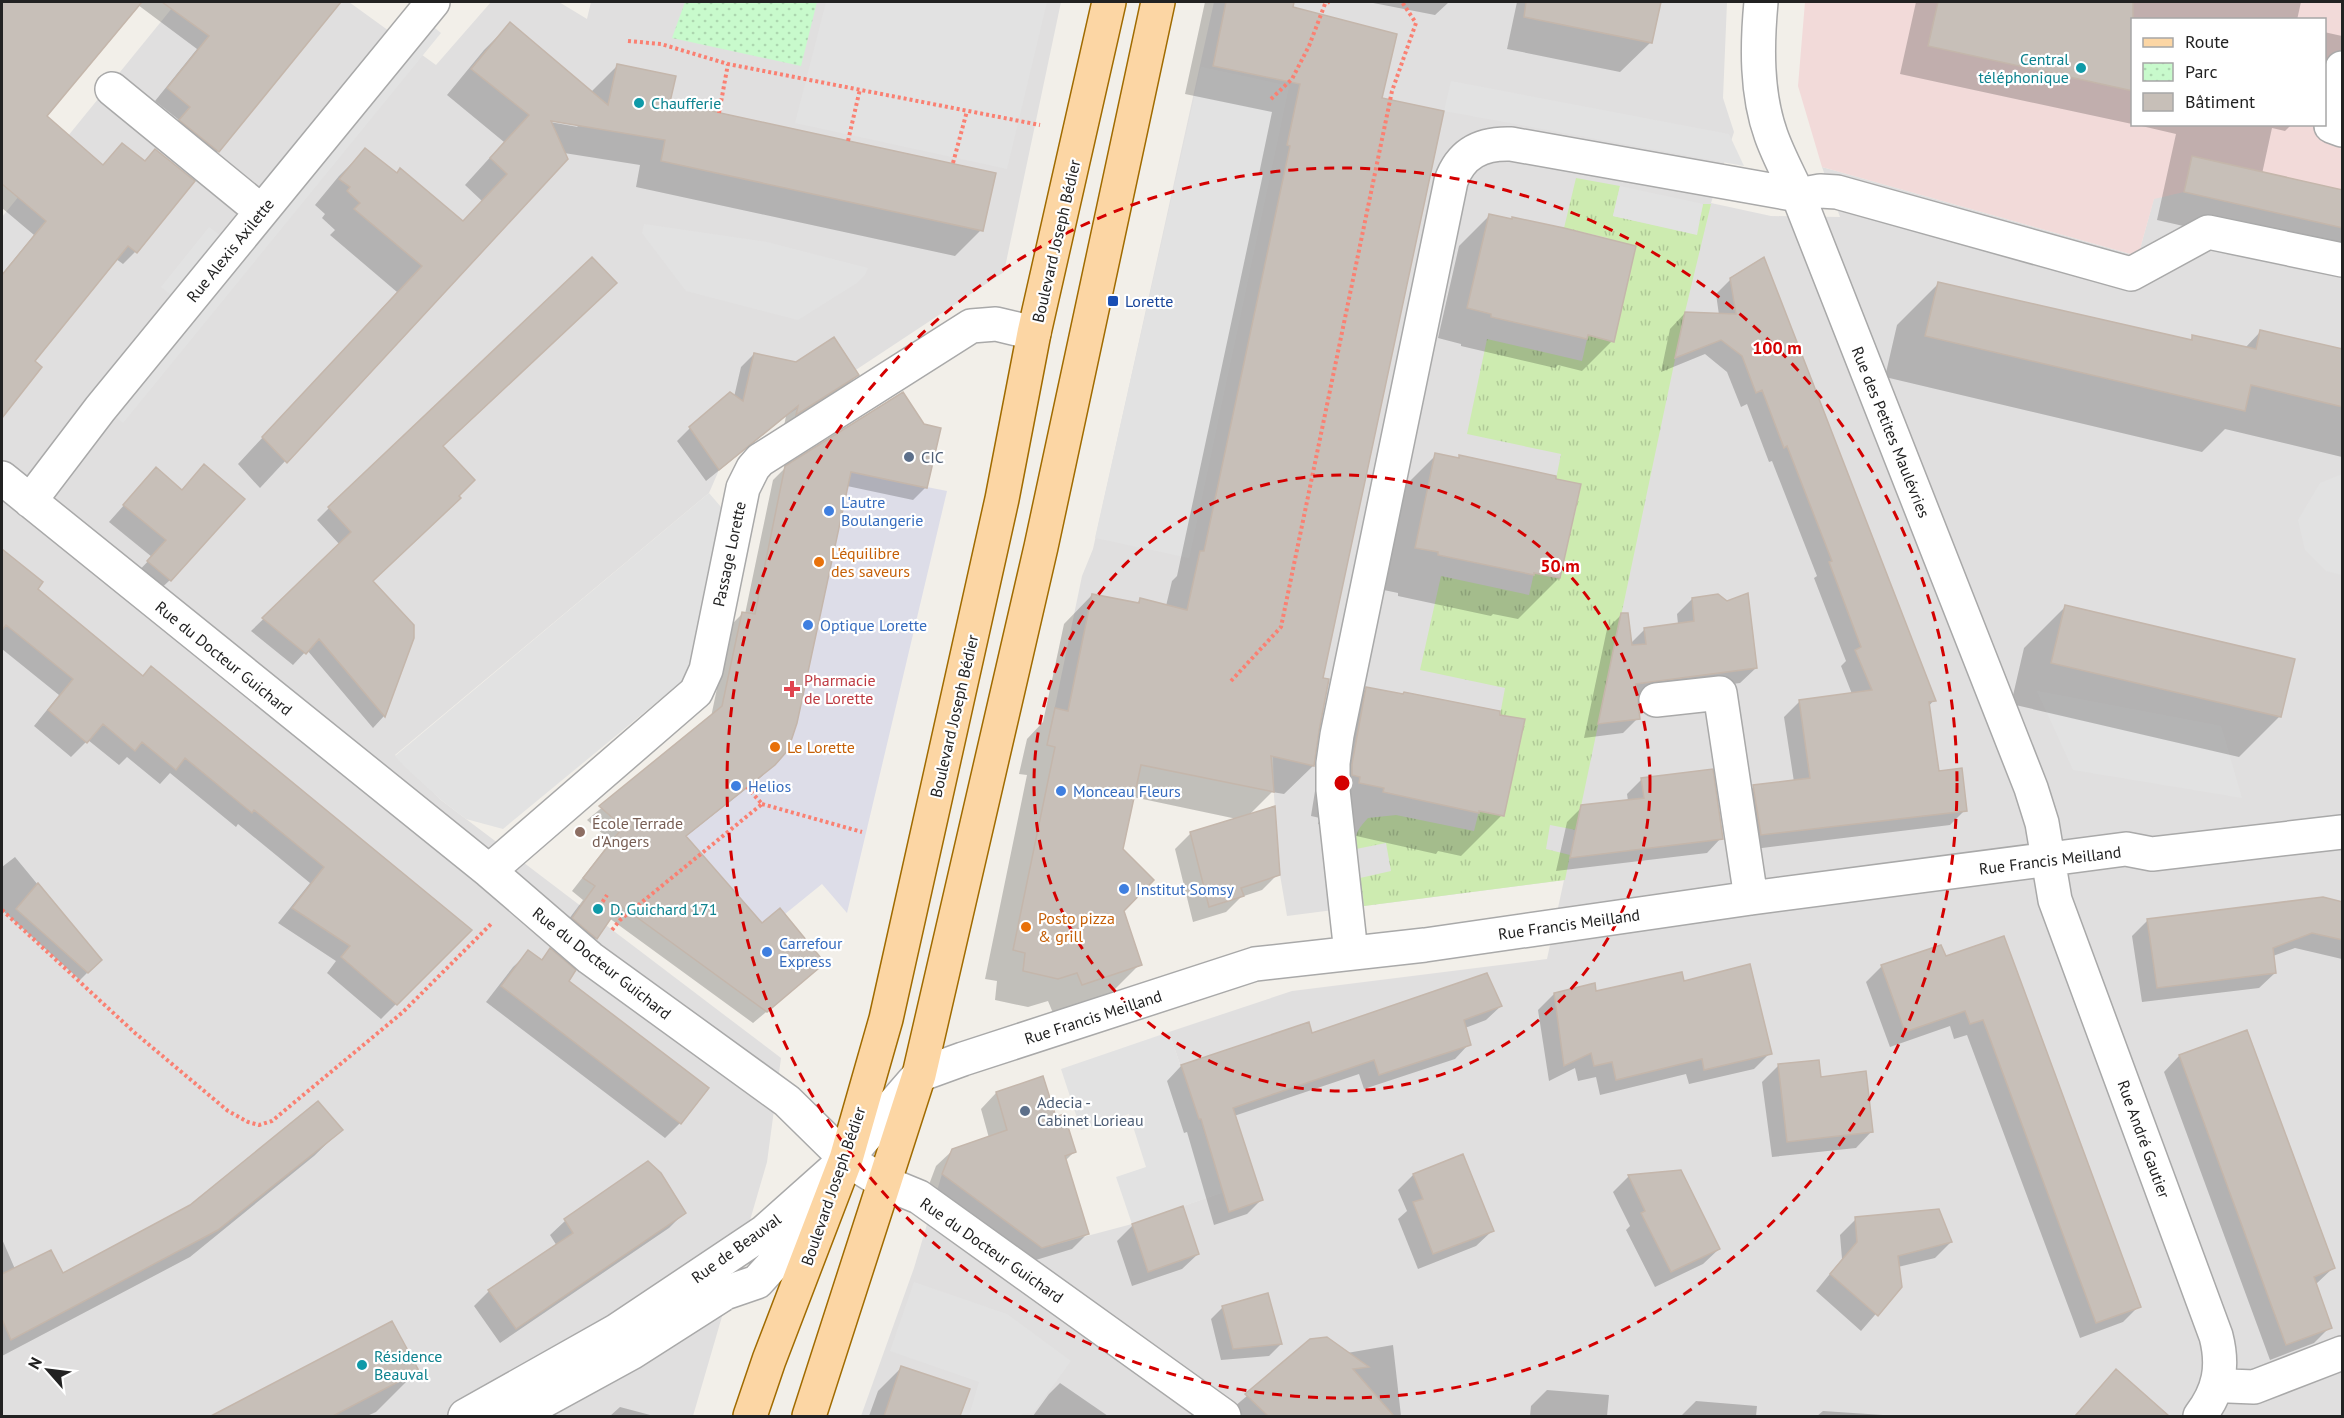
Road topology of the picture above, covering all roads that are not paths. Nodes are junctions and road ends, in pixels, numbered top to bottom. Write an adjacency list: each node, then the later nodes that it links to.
1 (433, 2): 9 (street, Rue Alexis Axilette)
2 (1109, 2): 11 (main road, Boulevard Joseph Bédier)
3 (1158, 2): 20 (main road)
4 (1761, 2): 8 (street, Rue des Petites Maulévries)
5 (2343, 68): 7 (street)
6 (112, 89): 9 (street)
7 (2343, 130)
8 (1797, 195): 10 (street); 16 (street, Rue des Petites Maulévries); 19 (street)
9 (261, 211): 13 (street, Rue Alexis Axilette)
10 (2343, 260)
11 (1035, 333): 17 (street, Passage Lorette); 21 (main road, Boulevard Joseph Bédier)
12 (2, 478): 13 (street, Rue du Docteur Guichard)
13 (30, 501): 17 (street, Rue du Docteur Guichard)
14 (1656, 700): 18 (street)
15 (2343, 832): 16 (street, Rue Francis Meilland)
16 (2048, 859): 18 (street, Rue Francis Meilland); 24 (street, Rue André Gautier)
17 (489, 871): 21 (street, Rue du Docteur Guichard)
18 (1751, 898): 19 (street, Rue Francis Meilland)
19 (1351, 953): 20 (street, Rue Francis Meilland)
20 (920, 1075): 21 (street, Rue Francis Meilland); 22 (main road)
21 (846, 1158): 22 (street, Rue du Docteur Guichard); 25 (street, Rue de Beauval); 26 (street, Rue de Beauval); 27 (main road, Boulevard Joseph Bédier)
22 (885, 1183): 28 (main road); 29 (street, Rue du Docteur Guichard)
23 (2343, 1353): 24 (street)
24 (2219, 1381): 30 (street, Rue André Gautier)
25 (465, 1416)
26 (516, 1416)
27 (750, 1416)
28 (809, 1416)
29 (1224, 1416)
30 (2200, 1416)

